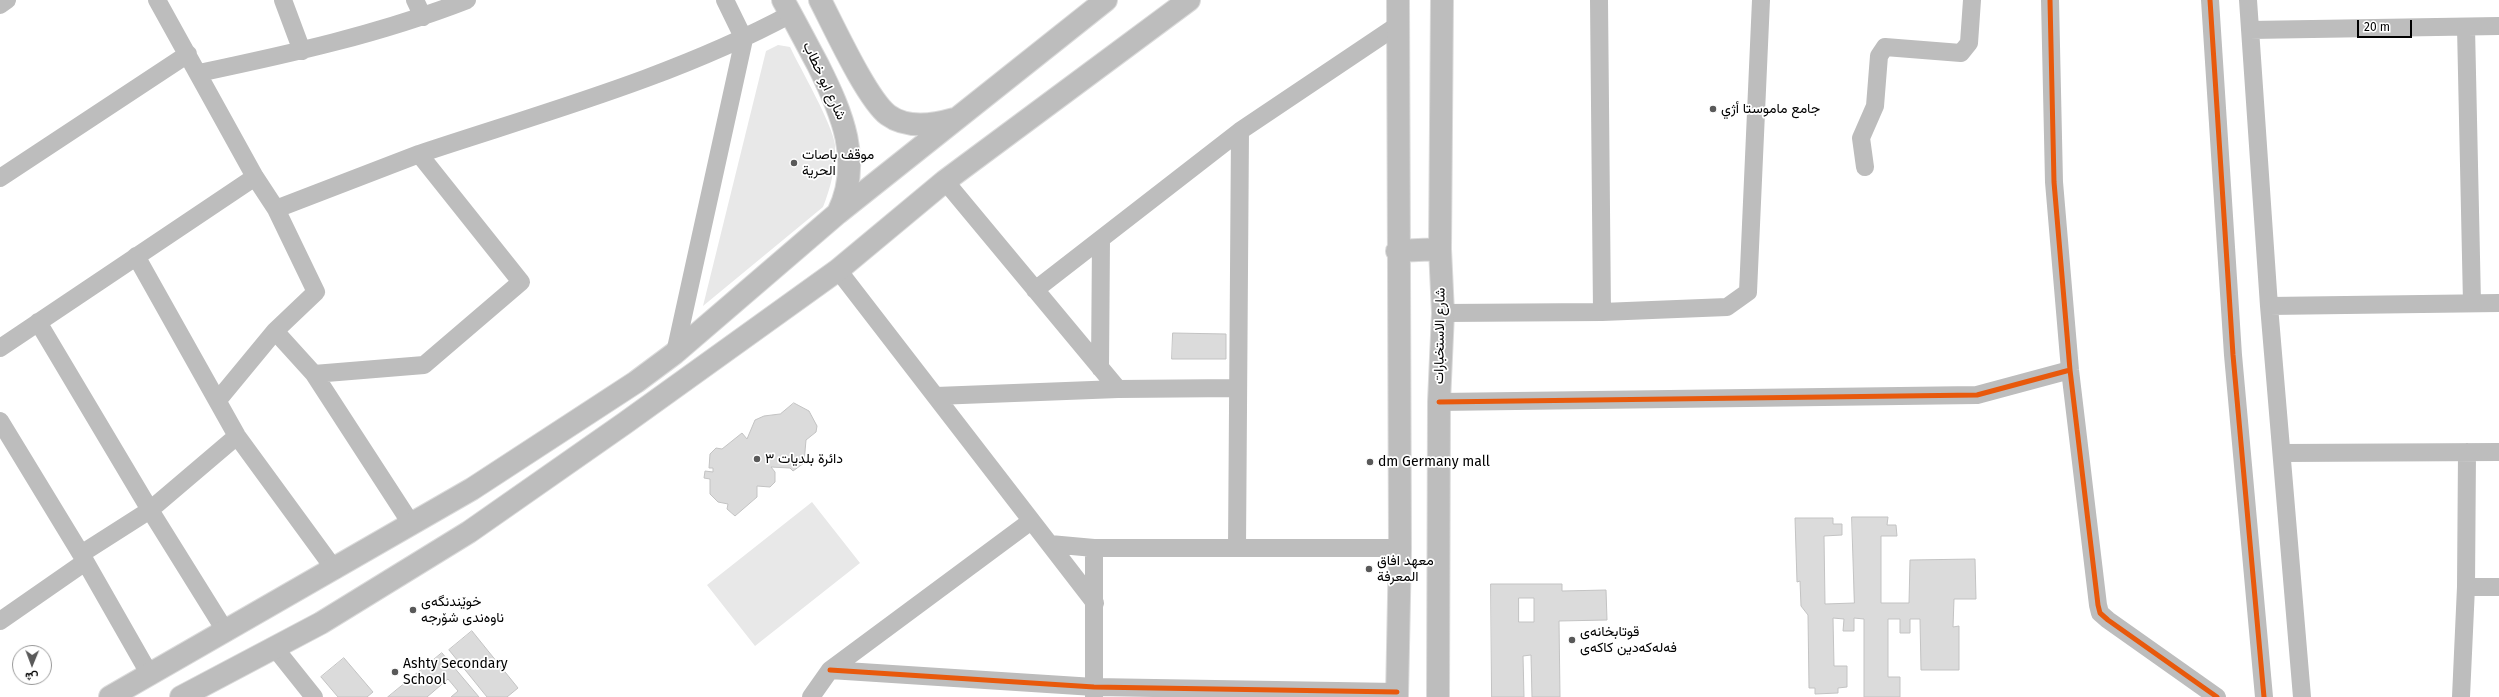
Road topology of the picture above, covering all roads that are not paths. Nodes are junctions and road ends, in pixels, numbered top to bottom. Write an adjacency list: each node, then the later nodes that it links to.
1 (7, 0): 18 (street)
2 (157, 0): 27 (street)
3 (283, 0): 26 (street)
4 (415, 0): 20 (street)
5 (467, 0): 20 (street)
6 (725, 0): 25 (street)
7 (820, 0): 29 (main road)
8 (1106, 0): 31 (main road)
9 (1189, 0): 37 (main road)
10 (1398, 0): 21 (main road)
11 (1442, 0): 41 (main road, شارع الاستخبارات)
12 (1599, 0): 49 (street)
13 (1761, 0): 49 (street)
14 (1972, 0): 34 (street)
15 (2050, 0): 56 (street)
16 (2210, 0): 93 (street)
17 (2248, 0): 24 (street)
18 (0, 5)
19 (787, 7): 25 (street); 30 (main road, شارع ابو خطاب)
20 (423, 17): 26 (street)
21 (1398, 25): 32 (street); 42 (main road)
22 (2499, 26): 23 (street)
23 (2466, 27): 24 (street); 46 (street)
24 (2250, 30): 48 (street)
25 (744, 39): 33 (street); 54 (street)
26 (302, 51): 28 (street)
27 (188, 54): 28 (street); 36 (street)
28 (199, 73): 35 (street)
29 (867, 88): 30 (main road); 31 (main road)
30 (838, 104): 39 (main road, شارع ابو خطاب)
31 (957, 118): 39 (main road)
32 (1240, 131): 40 (street); 58 (street)
33 (419, 154): 38 (street); 57 (street)
34 (1865, 167)
35 (255, 177): 38 (street); 43 (street)
36 (0, 178)
37 (945, 182): 44 (main road); 45 (street)
38 (276, 209): 52 (street)
39 (838, 213): 54 (main road)
40 (1101, 239): 45 (street); 55 (street)
41 (1440, 249): 42 (main road); 50 (main road, شارع الاستخبارات)
42 (1397, 251): 74 (main road)
43 (136, 256): 51 (street); 61 (street)
44 (838, 270): 60 (street); 82 (main road)
45 (1036, 290): 55 (street)
46 (2472, 303): 47 (street); 48 (street)
47 (2499, 303)
48 (2269, 306): 65 (street)
49 (1602, 312): 50 (street)
50 (1442, 313): 62 (main road, شارع الاستخبارات)
51 (38, 322): 53 (street); 68 (street)
52 (275, 331): 57 (street); 61 (street)
53 (0, 348)
54 (676, 353): 70 (main road)
55 (1100, 368): 59 (street)
56 (2070, 370): 62 (street); 92 (street)
57 (314, 374): 70 (street)
58 (1238, 388): 59 (street); 73 (street)
59 (1118, 389): 60 (street)
60 (936, 396): 69 (street)
61 (218, 400): 64 (street)
62 (1440, 402): 91 (main road, شارع الاستخبارات)
63 (0, 421): 75 (street)
64 (238, 436): 68 (street); 76 (street)
65 (2282, 452): 66 (street); 94 (street)
66 (2467, 452): 67 (street); 77 (street)
67 (2499, 452)
68 (150, 510): 75 (street); 81 (street)
69 (1032, 521): 71 (street); 83 (street)
70 (412, 525): 76 (main road)
71 (1050, 544): 72 (street); 79 (street)
72 (1094, 548): 73 (street); 79 (street)
73 (1237, 548): 74 (street)
74 (1400, 548): 86 (main road)
75 (83, 558): 80 (street); 84 (street)
76 (335, 570): 81 (main road)
77 (2466, 587): 78 (street); 95 (street)
78 (2499, 587)
79 (1095, 603): 85 (street)
80 (0, 621)
81 (226, 632): 84 (main road)
82 (274, 647): 88 (main road); 89 (street)
83 (830, 670): 85 (street); 90 (street)
84 (150, 675): 87 (main road)
85 (1094, 692): 86 (street)
86 (1397, 695)
87 (110, 697)
88 (181, 697)
89 (314, 697)
90 (811, 697)
91 (1438, 697)
92 (2217, 697)
93 (2264, 697)
94 (2302, 697)
95 (2461, 697)

